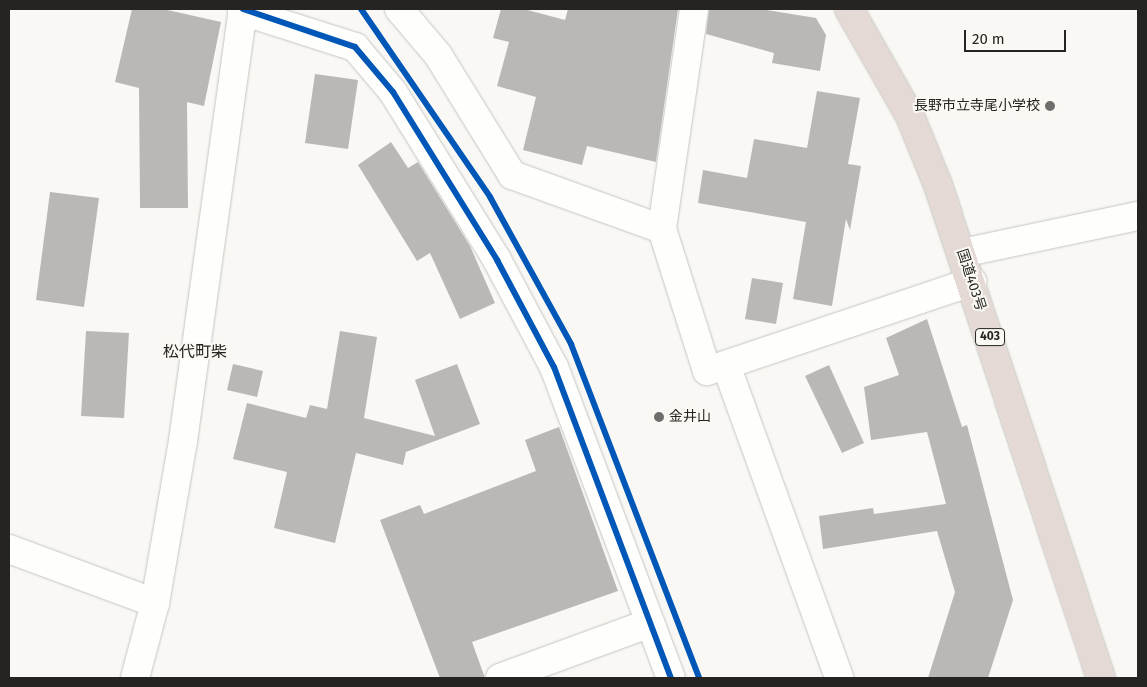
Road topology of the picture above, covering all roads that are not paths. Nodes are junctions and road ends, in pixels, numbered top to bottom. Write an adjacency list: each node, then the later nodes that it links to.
1 (399, 9): 6 (street)
2 (694, 9): 6 (street)
3 (849, 9): 7 (highway, 国道403号 / 403)
4 (242, 10): 11 (street); 12 (street)
5 (1138, 216): 7 (street)
6 (662, 229): 9 (street)
7 (962, 253): 8 (highway, 国道403号 / 403)
8 (972, 282): 9 (street); 17 (highway, 国道403号 / 403)
9 (726, 365): 16 (street)
10 (9, 549): 11 (street)
11 (154, 603): 13 (street)
12 (650, 623): 14 (street); 15 (street)
13 (135, 678)
14 (500, 678)
15 (671, 678)
16 (839, 678)
17 (1101, 678)

